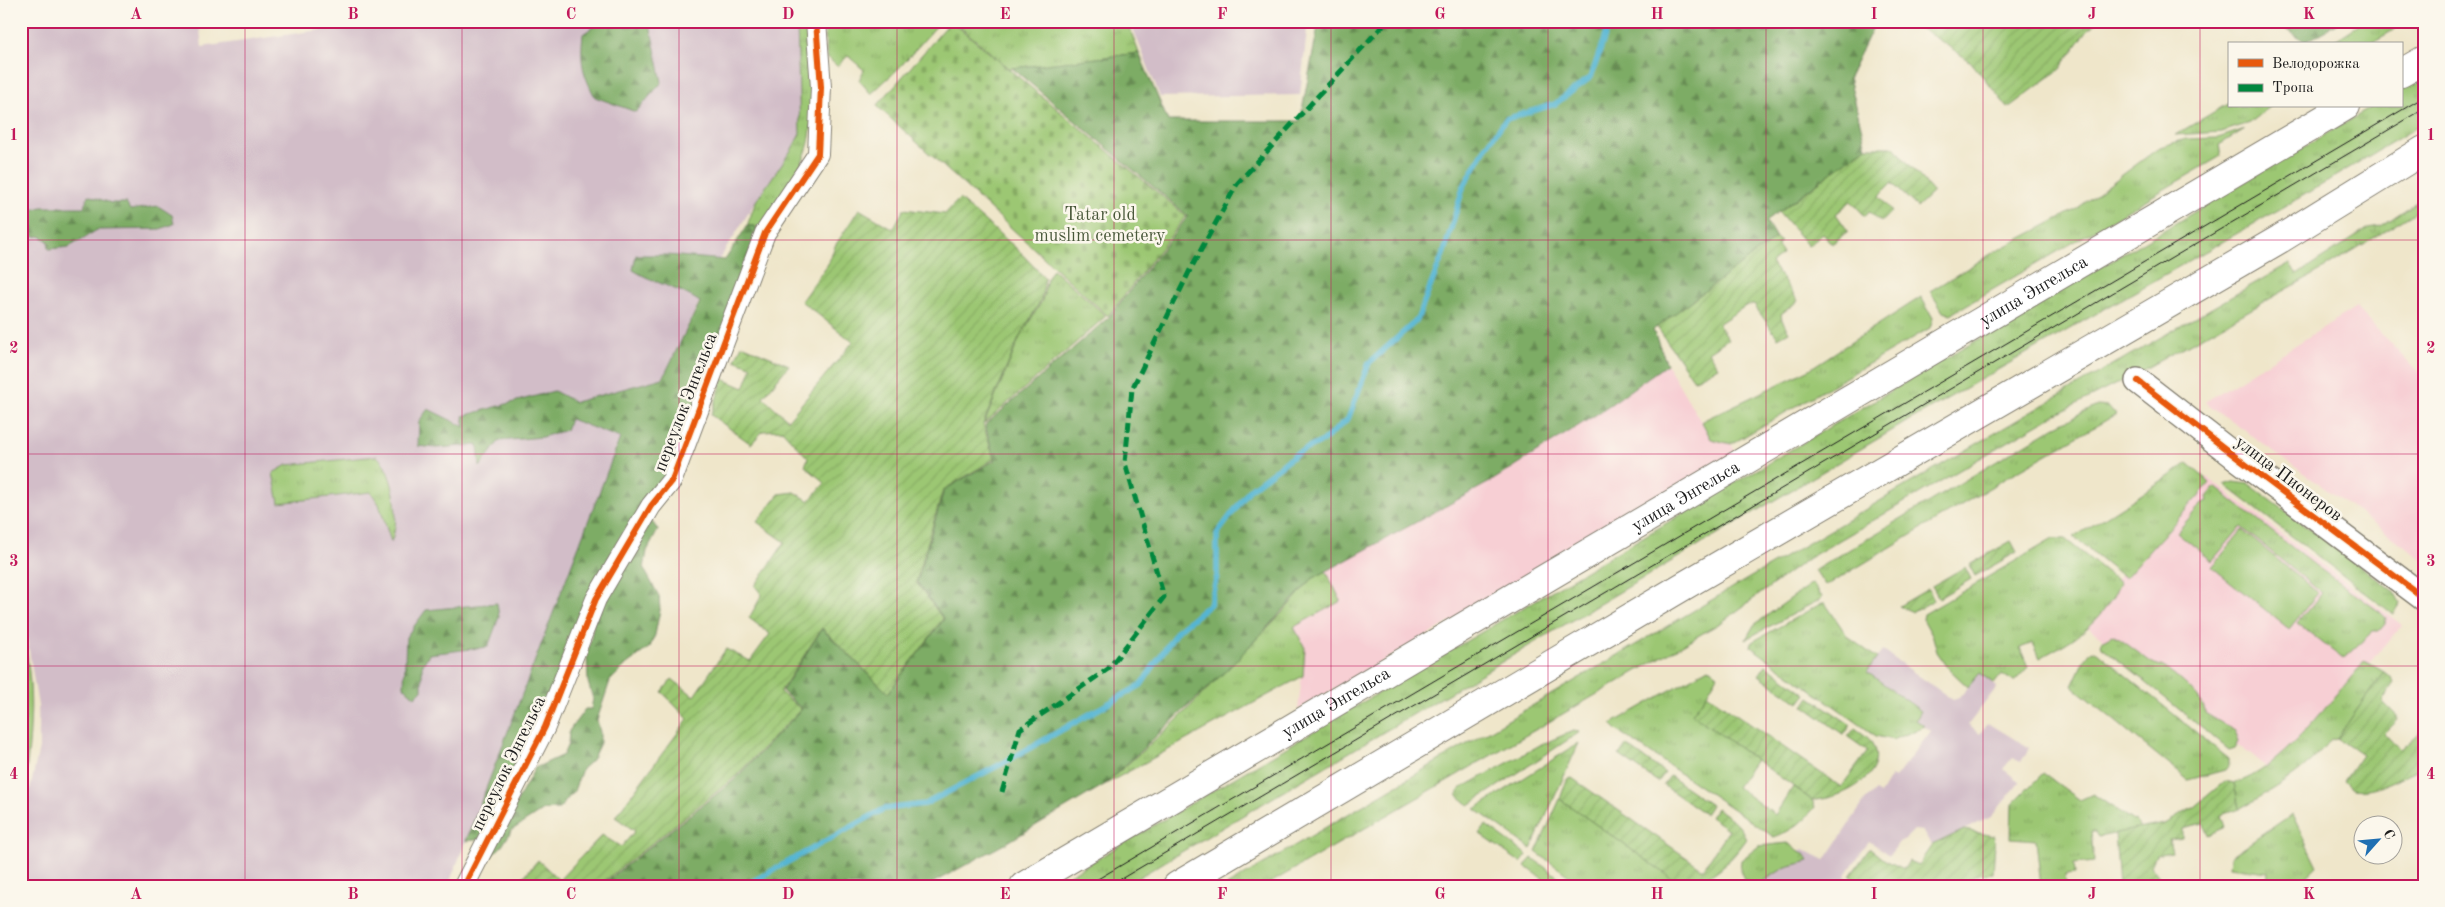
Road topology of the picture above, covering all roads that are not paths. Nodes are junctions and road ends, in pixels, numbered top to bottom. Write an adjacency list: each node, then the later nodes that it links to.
1 (816, 21): 8 (street, переулок Энгельса)
2 (2424, 60): 3 (main road)
3 (2402, 72)
4 (2343, 108): 9 (main road, улица Энгельса)
5 (2424, 150): 10 (main road)
6 (2138, 381): 7 (street, улица Пионеров)
7 (2424, 598)
8 (464, 886)
9 (1024, 886)
10 (1178, 886)

